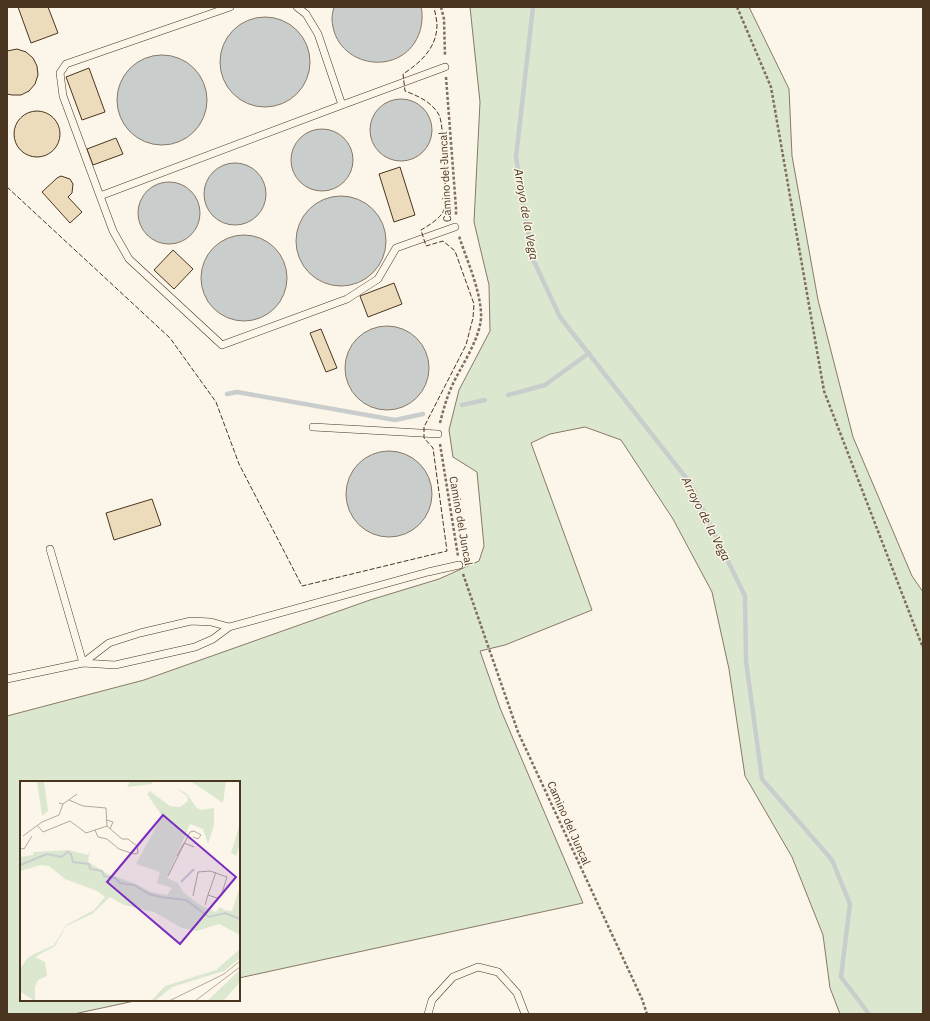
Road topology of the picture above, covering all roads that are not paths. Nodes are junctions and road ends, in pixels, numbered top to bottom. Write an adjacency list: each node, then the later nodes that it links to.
1 (230, 7): 5 (lane)
2 (297, 7): 4 (lane)
3 (445, 67): 4 (lane)
4 (342, 105): 5 (lane)
5 (100, 196): 6 (lane)
6 (455, 227)
7 (313, 427): 8 (lane)
8 (438, 434)
9 (50, 549): 12 (lane)
10 (459, 565): 11 (lane)
11 (229, 627): 12 (lane); 12 (lane)
12 (83, 663): 13 (lane)
13 (7, 679)
14 (428, 1014): 15 (lane)
15 (524, 1014)

